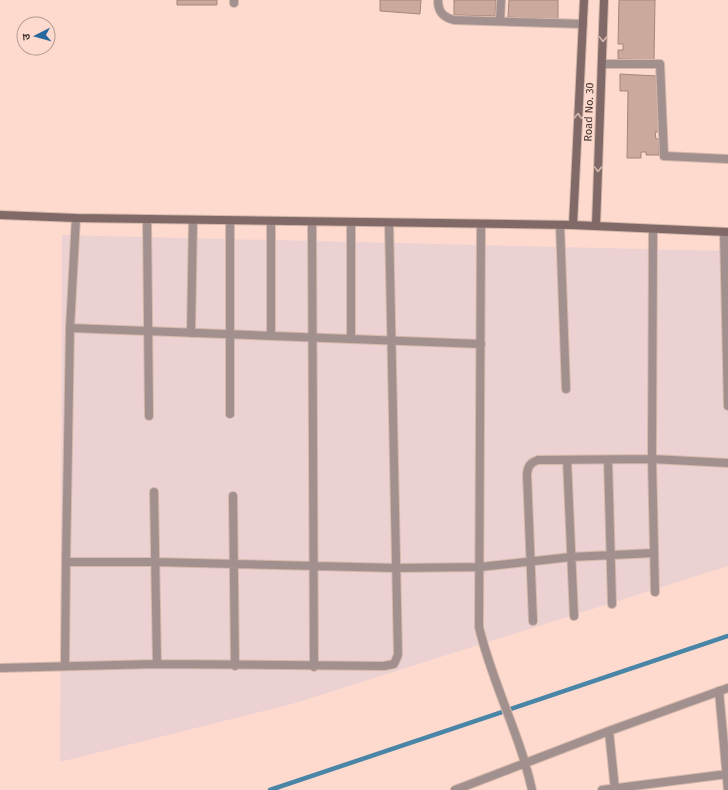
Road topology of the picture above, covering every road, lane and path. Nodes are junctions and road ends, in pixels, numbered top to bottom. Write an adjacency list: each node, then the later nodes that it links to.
1 (438, 0): 5 (street)
2 (501, 0): 5 (street)
3 (584, 0): 6 (street, Road No. 30)
4 (604, 0): 7 (street, Road No. 30, one-way to 7)
5 (500, 21): 6 (street)
6 (582, 24): 20 (street, Road No. 30, one-way to 6)
7 (602, 64): 8 (street); 21 (street, Road No. 30, one-way to 21)
8 (728, 159)
9 (0, 215): 10 (street)
10 (76, 218): 11 (street); 24 (street)
11 (147, 219): 12 (street); 25 (street)
12 (193, 220): 13 (street); 26 (street)
13 (230, 221): 14 (street); 27 (street)
14 (271, 221): 15 (street); 28 (street)
15 (312, 222): 16 (street); 29 (street)
16 (351, 222): 17 (street); 30 (street)
17 (389, 223): 18 (street); 31 (street)
18 (481, 224): 19 (street); 32 (street)
19 (560, 225): 20 (street); 33 (street)
20 (573, 225): 21 (street)
21 (596, 226): 22 (street)
22 (653, 228): 23 (street); 37 (street)
23 (726, 232): 34 (street)
24 (70, 328): 25 (street); 46 (street)
25 (147, 331): 26 (street); 36 (street)
26 (191, 333): 27 (street)
27 (232, 334): 28 (street); 35 (street)
28 (271, 336): 29 (street)
29 (313, 338): 30 (street); 50 (street)
30 (351, 339): 31 (street)
31 (392, 341): 32 (street); 52 (street)
32 (481, 344): 51 (street)
33 (566, 389)
34 (728, 406)
35 (230, 414)
36 (149, 416)
37 (652, 459): 39 (street); 40 (street); 43 (street)
38 (567, 460): 39 (street); 45 (street); 48 (street)
39 (608, 460): 44 (street)
40 (728, 462)
41 (154, 492): 47 (street)
42 (233, 496): 49 (street)
43 (654, 553): 44 (street); 53 (street)
44 (612, 555): 45 (street); 54 (street)
45 (572, 557): 48 (street); 55 (street)
46 (66, 562): 47 (street); 58 (street)
47 (155, 562): 49 (street); 57 (street)
48 (531, 562): 51 (street); 56 (street)
49 (233, 564): 50 (street); 59 (street)
50 (314, 566): 52 (street); 60 (street)
51 (480, 567): 52 (street); 65 (street)
52 (397, 568): 60 (street)
53 (655, 592)
54 (612, 604)
55 (574, 616)
56 (533, 621)
57 (157, 664): 58 (street); 59 (street)
58 (65, 666): 61 (street)
59 (235, 666): 60 (street)
60 (314, 667)
61 (0, 668)
62 (728, 688): 63 (street)
63 (719, 691): 64 (street); 66 (street)
64 (609, 731): 65 (street); 68 (street)
65 (526, 762): 69 (street); 70 (street)
66 (727, 774): 67 (street); 73 (street)
67 (668, 781): 68 (street); 72 (street)
68 (615, 789): 71 (street)
69 (455, 790)
70 (532, 790)
71 (602, 790)
72 (669, 790)
73 (728, 790)

